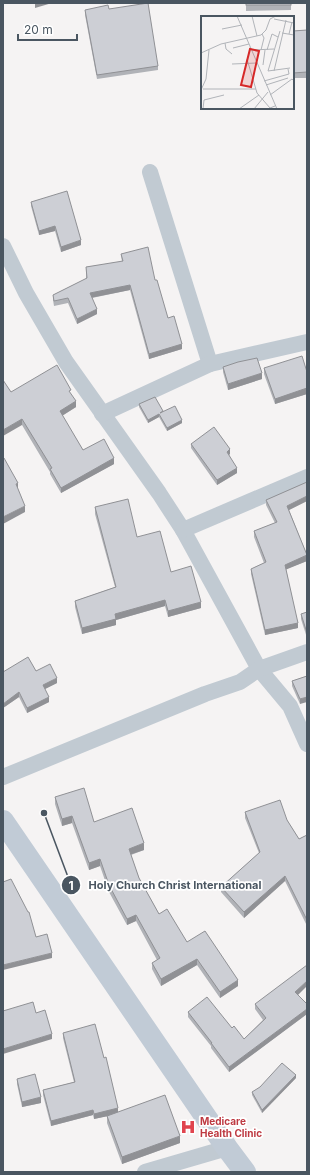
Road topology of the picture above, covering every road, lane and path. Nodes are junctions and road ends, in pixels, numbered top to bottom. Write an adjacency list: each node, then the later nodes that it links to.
1 (150, 172): 4 (street)
2 (3, 246): 5 (street)
3 (307, 342): 4 (street)
4 (210, 364): 5 (street)
5 (102, 414): 7 (street)
6 (307, 477): 7 (street)
7 (183, 530): 9 (street)
8 (307, 652): 9 (street)
9 (259, 669): 10 (street); 11 (street)
10 (307, 744)
11 (3, 777)
12 (3, 821): 13 (street)
13 (227, 1148): 14 (street); 15 (street)
14 (145, 1172)
15 (245, 1172)

